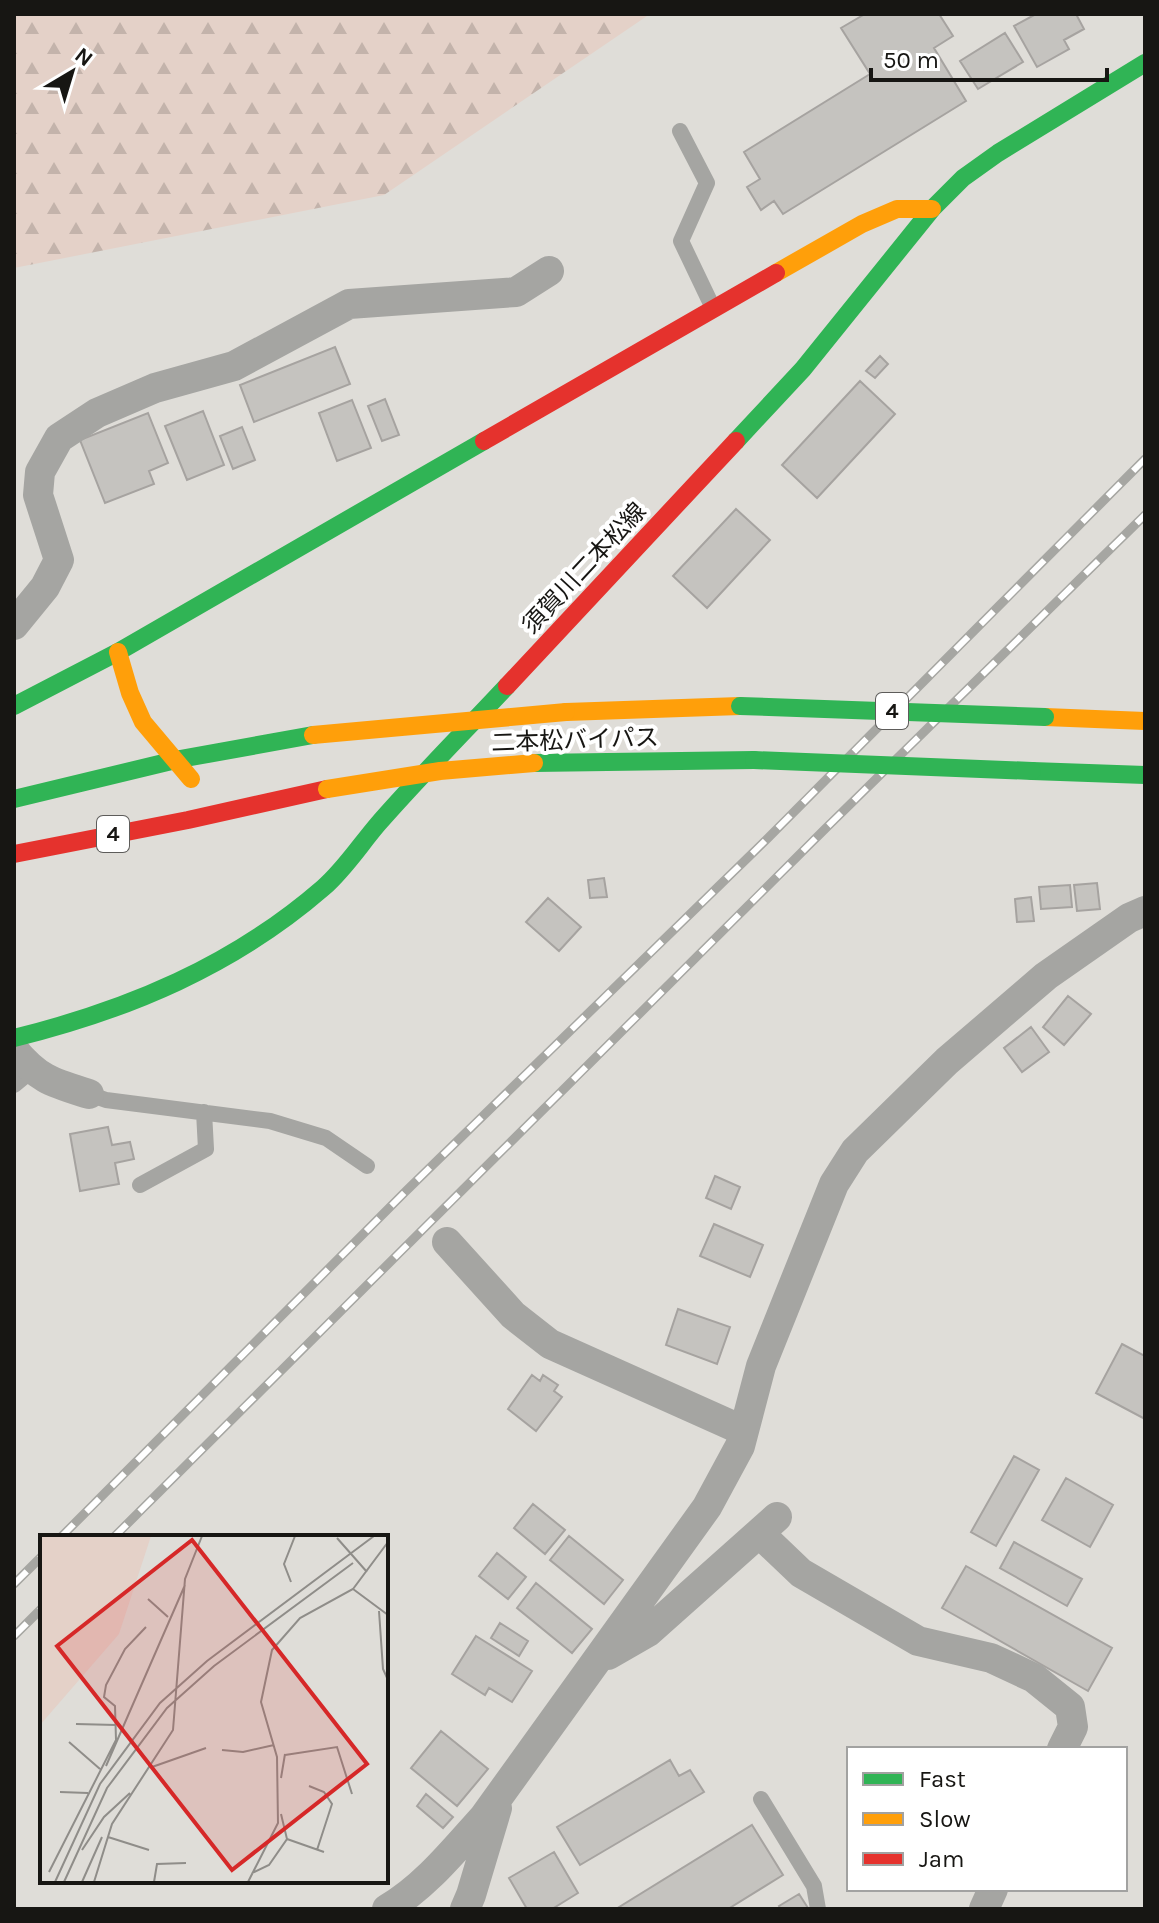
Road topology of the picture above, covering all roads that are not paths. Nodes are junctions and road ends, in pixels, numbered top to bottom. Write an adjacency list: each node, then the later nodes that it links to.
1 (1145, 63): 3 (main road, 須賀川二本松線)
2 (680, 131): 5 (lane)
3 (932, 209): 5 (main road); 16 (main road, 須賀川二本松線)
4 (549, 271): 6 (street)
5 (714, 310): 7 (main road)
6 (14, 625)
7 (118, 652): 8 (main road); 10 (main road)
8 (14, 706)
9 (1145, 721): 10 (main road, 二本松バイパス / 4, bridge)
10 (180, 759): 12 (main road, 二本松バイパス / 4); 13 (main road)
11 (1145, 775): 13 (main road, 二本松バイパス / 4, bridge)
12 (14, 799)
13 (211, 813): 14 (main road, 二本松バイパス / 4)
14 (14, 854)
15 (1145, 911): 23 (street)
16 (14, 1038)
17 (20, 1069): 18 (street)
18 (89, 1094): 19 (lane)
19 (204, 1112): 20 (lane); 21 (lane)
20 (367, 1166)
21 (140, 1185)
22 (447, 1242): 23 (street)
23 (742, 1430): 24 (street)
24 (596, 1662): 25 (street); 26 (street)
25 (1063, 1747)
26 (501, 1794): 28 (street); 29 (street)
27 (761, 1799): 30 (lane)
28 (387, 1909)
29 (465, 1909)
30 (818, 1909)

